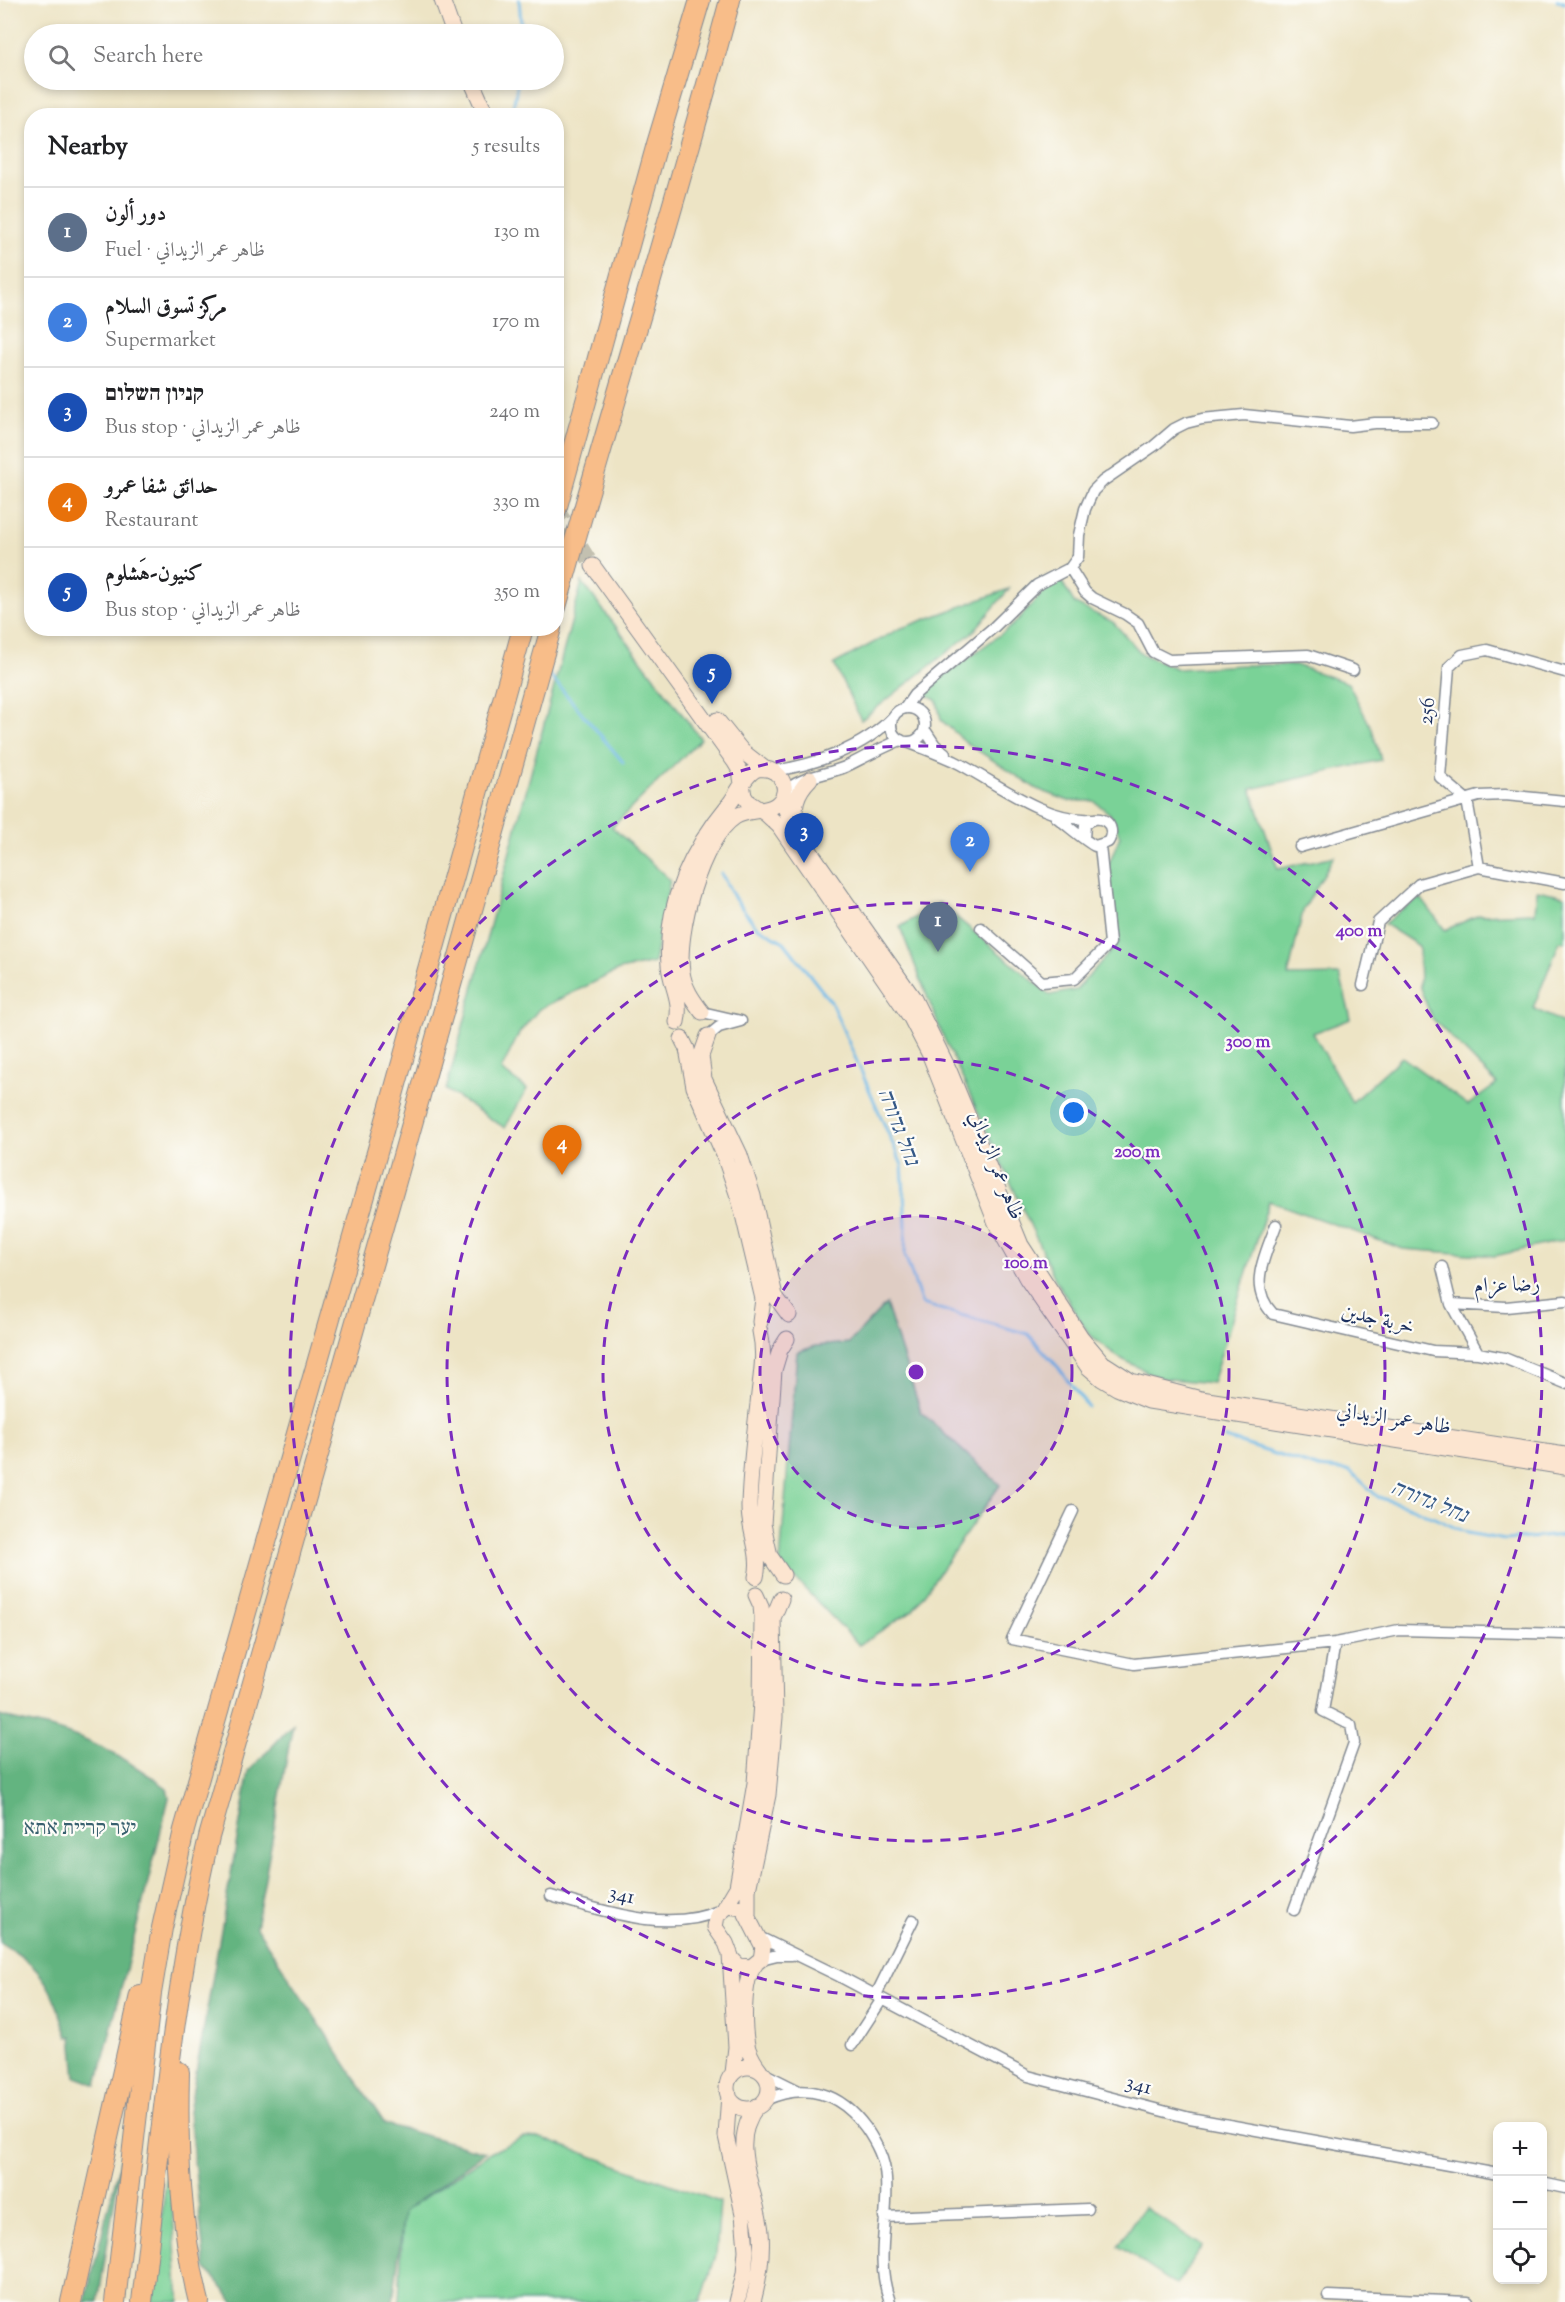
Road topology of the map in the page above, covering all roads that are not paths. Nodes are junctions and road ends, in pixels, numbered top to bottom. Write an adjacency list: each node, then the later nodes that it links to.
1 (700, 0): 8 (highway)
2 (730, 0): 11 (highway)
3 (444, 3): 4 (street)
4 (451, 24)
5 (475, 90): 6 (street)
6 (483, 108)
7 (1432, 423): 10 (street)
8 (564, 481)
9 (593, 566): 12 (street)
10 (1070, 568): 15 (street); 17 (street)
11 (564, 579)
12 (640, 630): 22 (street); 24 (street)
13 (521, 636): 61 (highway)
14 (548, 636): 62 (highway)
15 (1353, 670)
16 (1565, 672): 26 (street, 256)
17 (905, 708): 18 (street); 19 (street)
18 (894, 716): 20 (street); 22 (street)
19 (925, 730): 20 (street); 21 (street)
20 (903, 741): 21 (street); 23 (street)
21 (954, 761): 29 (street)
22 (769, 770): 24 (street); 25 (street)
23 (810, 779): 25 (street); 31 (street)
24 (743, 785): 28 (street); 40 (street)
25 (783, 796): 28 (street); 31 (street, ظاهر عمر الزيداني)
26 (1467, 800): 27 (street); 34 (street); 35 (street)
27 (1565, 801)
28 (759, 809): 39 (street); 53 (street, ظاهر عمر الزيداني)
29 (1050, 812): 30 (street); 32 (street)
30 (1091, 819): 32 (street); 33 (street)
31 (798, 834): 52 (street, ظاهر عمر الزيداني)
32 (1084, 838): 33 (street)
33 (1100, 846): 37 (street)
34 (1300, 847)
35 (1479, 867): 36 (street); 38 (street)
36 (1565, 883)
37 (981, 928)
38 (1363, 985)
39 (702, 1012): 40 (street); 41 (street); 41 (street)
40 (677, 1022): 42 (street)
41 (708, 1036): 42 (street); 47 (street)
42 (682, 1039): 48 (street)
43 (1276, 1225): 50 (street, خربة جدين)
44 (1442, 1267): 46 (street)
45 (1565, 1301): 46 (street, رضا عزام)
46 (1451, 1304): 50 (street)
47 (789, 1315): 48 (street); 49 (street)
48 (760, 1327): 49 (street); 56 (street)
49 (788, 1340): 55 (street)
50 (1478, 1353): 51 (street, خربة جدين)
51 (1565, 1383)
52 (1565, 1455)
53 (1565, 1467)
54 (1073, 1511): 60 (street)
55 (783, 1575): 56 (street); 58 (street)
56 (756, 1577): 57 (street)
57 (756, 1595): 58 (street); 64 (street)
58 (781, 1599): 66 (street)
59 (1565, 1634): 60 (street)
60 (1335, 1643): 65 (street)
61 (194, 1792): 87 (highway); 88 (highway)
62 (197, 1887): 89 (highway); 90 (highway)
63 (551, 1896): 67 (street, 341)
64 (723, 1908): 66 (street); 67 (street); 69 (street)
65 (1293, 1910)
66 (748, 1915): 70 (street)
67 (687, 1919): 69 (street)
68 (913, 1920): 74 (street)
69 (719, 1934): 71 (street)
70 (756, 1934): 72 (street, 341); 73 (street)
71 (730, 1955): 73 (street); 77 (street)
72 (796, 1955): 73 (street); 74 (street, 341)
73 (758, 1962): 76 (street)
74 (879, 1997): 75 (street); 81 (street, 341)
75 (852, 2045)
76 (762, 2072): 77 (street); 78 (street); 80 (street)
77 (733, 2073): 79 (street)
78 (797, 2091): 80 (street); 85 (street)
79 (729, 2095): 80 (street); 91 (street)
80 (761, 2103): 92 (street)
81 (1493, 2173)
82 (1547, 2184): 83 (street)
83 (1565, 2188)
84 (1088, 2209): 85 (street)
85 (884, 2217): 93 (street)
86 (1328, 2296): 94 (street)
87 (71, 2302)
88 (115, 2302)
89 (142, 2302)
90 (199, 2302)
91 (737, 2302)
92 (753, 2302)
93 (890, 2302)
94 (1468, 2302)

